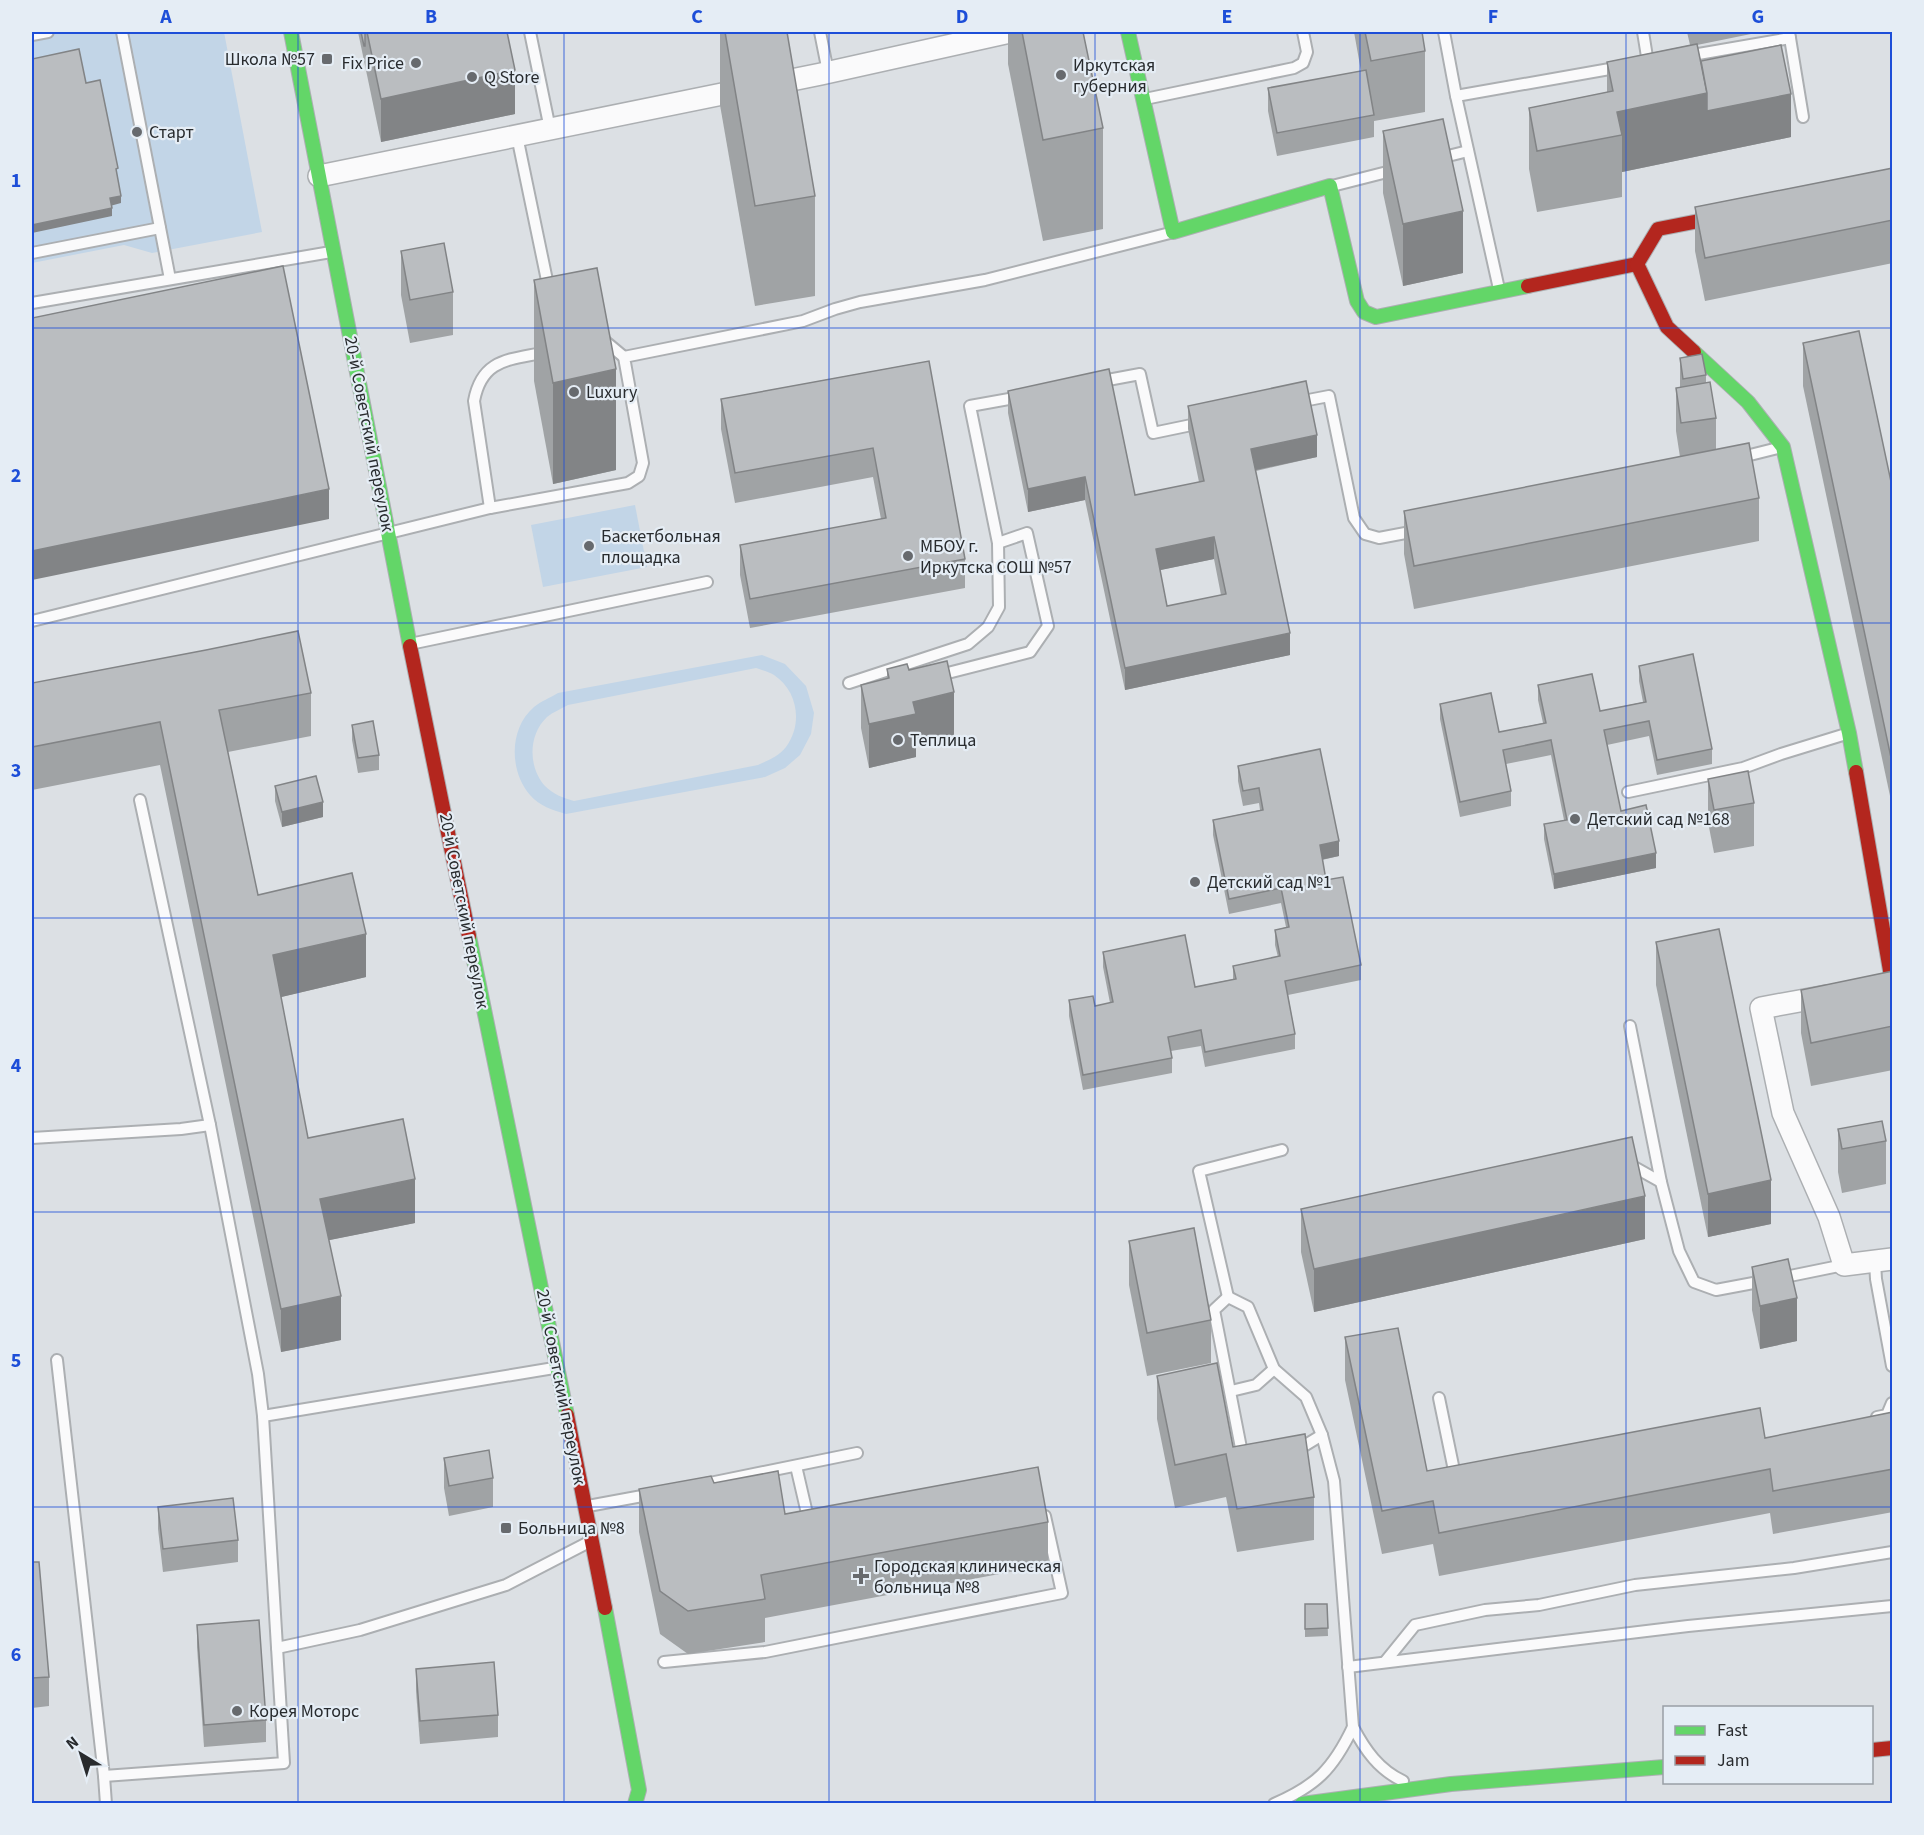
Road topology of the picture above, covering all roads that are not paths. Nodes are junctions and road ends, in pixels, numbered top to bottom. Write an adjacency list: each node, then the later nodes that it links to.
1 (48, 32): 11 (lane)
2 (122, 32): 29 (lane)
3 (291, 32): 26 (street, 20-й Советский переулок)
4 (530, 32): 21 (lane)
5 (820, 32): 17 (lane)
6 (1010, 32): 13 (street)
7 (1128, 32): 19 (street)
8 (1303, 32): 19 (lane)
9 (1443, 32): 18 (lane)
10 (1643, 32): 16 (lane)
11 (32, 35)
12 (1790, 35): 14 (lane); 20 (lane)
13 (954, 37): 17 (street)
14 (1672, 58)
15 (1660, 60): 16 (lane)
16 (1648, 63): 18 (lane)
17 (828, 72): 21 (street)
18 (1456, 96): 23 (lane)
19 (1142, 99): 30 (street)
20 (1803, 117)
21 (550, 129): 22 (street)
22 (517, 136): 26 (street); 37 (lane)
23 (1468, 151): 24 (lane); 35 (lane)
24 (1422, 163)
25 (1410, 166): 27 (lane)
26 (319, 176): 31 (street, 20-й Советский переулок)
27 (1330, 186): 30 (street); 35 (street)
28 (1752, 211): 33 (street)
29 (160, 228): 32 (lane); 34 (lane)
30 (1173, 232): 40 (lane)
31 (334, 252): 34 (lane); 49 (street, 20-й Советский переулок)
32 (32, 253)
33 (1636, 264): 35 (street); 45 (street)
34 (171, 279): 36 (lane)
35 (1500, 292)
36 (32, 303)
37 (552, 304)
38 (590, 343): 40 (lane)
39 (562, 349): 47 (lane)
40 (624, 357): 47 (lane)
41 (1083, 385): 44 (lane)
42 (1026, 395): 50 (lane)
43 (1282, 406): 48 (lane)
44 (1212, 421)
45 (1783, 447): 46 (lane); 56 (street)
46 (1727, 460)
47 (490, 508): 49 (lane)
48 (1428, 528)
49 (388, 534): 52 (lane); 53 (street, 20-й Советский переулок)
50 (998, 543): 54 (lane); 55 (lane)
51 (707, 582): 53 (lane)
52 (32, 621)
53 (410, 644): 73 (street, 20-й Советский переулок)
54 (930, 678)
55 (849, 683)
56 (1849, 734): 57 (lane); 59 (street)
57 (1628, 792)
58 (140, 800): 63 (lane)
59 (1893, 983): 60 (street)
60 (1869, 988)
61 (1845, 993): 69 (street)
62 (1630, 1026): 67 (lane)
63 (210, 1125): 64 (lane); 78 (lane)
64 (32, 1138)
65 (1282, 1150): 70 (lane)
66 (1617, 1165): 67 (lane)
67 (1661, 1182): 69 (lane)
68 (1884, 1261): 69 (street); 72 (lane)
69 (1844, 1266)
70 (1228, 1296): 74 (lane); 75 (lane)
71 (57, 1360): 102 (lane)
72 (1893, 1366)
73 (557, 1367): 78 (lane); 89 (street, 20-й Советский переулок)
74 (1274, 1370): 75 (lane); 80 (lane)
75 (1231, 1391): 83 (lane)
76 (1439, 1398): 86 (lane)
77 (1893, 1403): 79 (lane)
78 (263, 1416): 94 (lane)
79 (1864, 1419)
80 (1322, 1435): 82 (lane); 97 (lane)
81 (857, 1453): 84 (lane)
82 (1289, 1456)
83 (1254, 1464)
84 (796, 1466): 85 (lane); 90 (lane)
85 (694, 1486)
86 (1457, 1487)
87 (660, 1492): 89 (lane)
88 (1039, 1505): 95 (lane)
89 (585, 1507): 91 (street, 20-й Советский переулок)
90 (822, 1528)
91 (592, 1540): 94 (lane); 104 (street, 20-й Советский переулок)
92 (1893, 1552): 96 (lane)
93 (1893, 1606): 96 (lane)
94 (277, 1648): 102 (lane)
95 (664, 1662)
96 (1385, 1662): 97 (lane)
97 (1348, 1667): 98 (lane)
98 (1353, 1728): 103 (lane); 106 (lane)
99 (1893, 1748): 100 (street)
100 (1873, 1750)
101 (1663, 1767): 103 (street)
102 (104, 1776): 105 (lane)
103 (1417, 1788): 107 (street)
104 (642, 1799)
105 (106, 1803)
106 (1274, 1803)
107 (1302, 1803)

